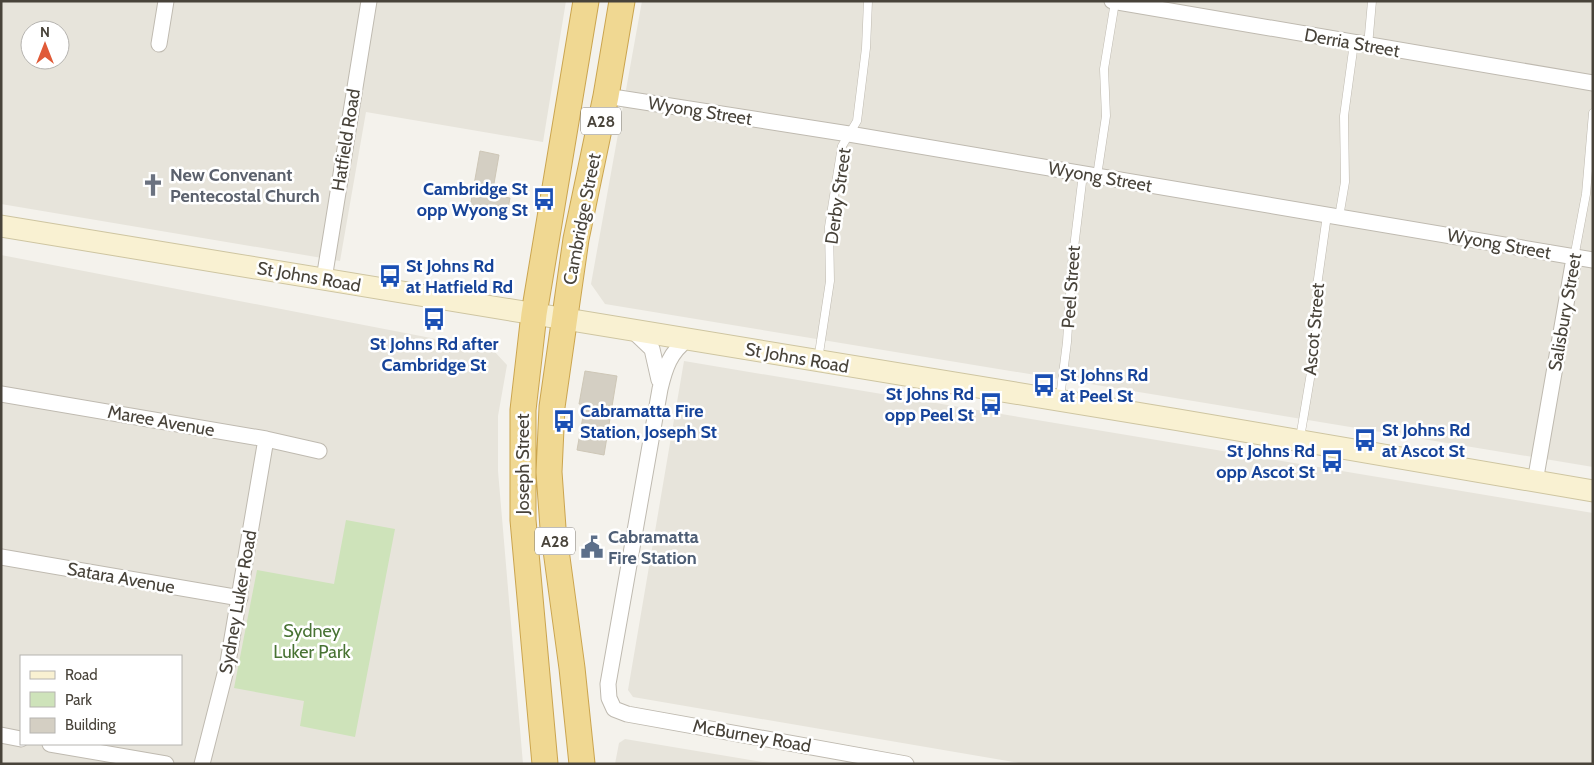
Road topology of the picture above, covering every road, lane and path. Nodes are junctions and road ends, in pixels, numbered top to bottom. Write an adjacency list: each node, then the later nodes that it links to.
1 (166, 1): 8 (street)
2 (368, 1): 19 (street, Hatfield Road)
3 (586, 1): 20 (highway, Cambridge Street / A28)
4 (622, 1): 11 (highway, Cambridge Street / A28)
5 (868, 1): 13 (lane, Derby Street)
6 (1372, 1): 9 (lane, Ascot Street)
7 (1119, 2): 9 (street, Derria Street); 14 (lane, Peel Street)
8 (159, 44)
9 (1361, 44): 10 (street, Derria Street); 15 (lane, Ascot Street)
10 (1593, 83)
11 (606, 96): 13 (street, Wyong Street); 21 (highway, Cambridge Street / A28)
12 (1593, 113): 17 (lane, Salisbury Street)
13 (849, 134): 14 (street, Wyong Street); 24 (lane, Derby Street)
14 (1090, 175): 15 (street, Wyong Street); 27 (lane, Peel Street)
15 (1333, 216): 17 (street, Wyong Street); 29 (lane, Ascot Street)
16 (1, 226): 19 (main road, St Johns Road)
17 (1574, 258): 18 (street, Wyong Street); 31 (street, Salisbury Street)
18 (1593, 260)
19 (324, 279): 20 (main road, St Johns Road)
20 (534, 314): 21 (main road, St Johns Road); 40 (highway, Joseph Street / A28)
21 (564, 319): 22 (main road, St Johns Road); 41 (highway, Joseph Street / A28)
22 (632, 330): 23 (main road, St Johns Road); 25 (street)
23 (688, 339): 24 (main road, St Johns Road); 25 (street)
24 (818, 362): 27 (main road, St Johns Road)
25 (660, 388): 42 (street, McBurney Road)
26 (1, 394): 28 (street, Maree Avenue)
27 (1059, 400): 29 (main road, St Johns Road)
28 (266, 439): 30 (street, Maree Avenue); 34 (street, Sydney Luker Road)
29 (1300, 442): 31 (main road, St Johns Road)
30 (319, 451)
31 (1535, 482): 32 (main road, St Johns Road)
32 (1593, 491)
33 (1, 557): 34 (street, Satara Avenue)
34 (240, 598): 39 (street, Sydney Luker Road)
35 (1, 735): 36 (street)
36 (20, 739)
37 (56, 745): 38 (street)
38 (166, 764)
39 (202, 764)
40 (545, 764)
41 (582, 764)
42 (906, 764)

